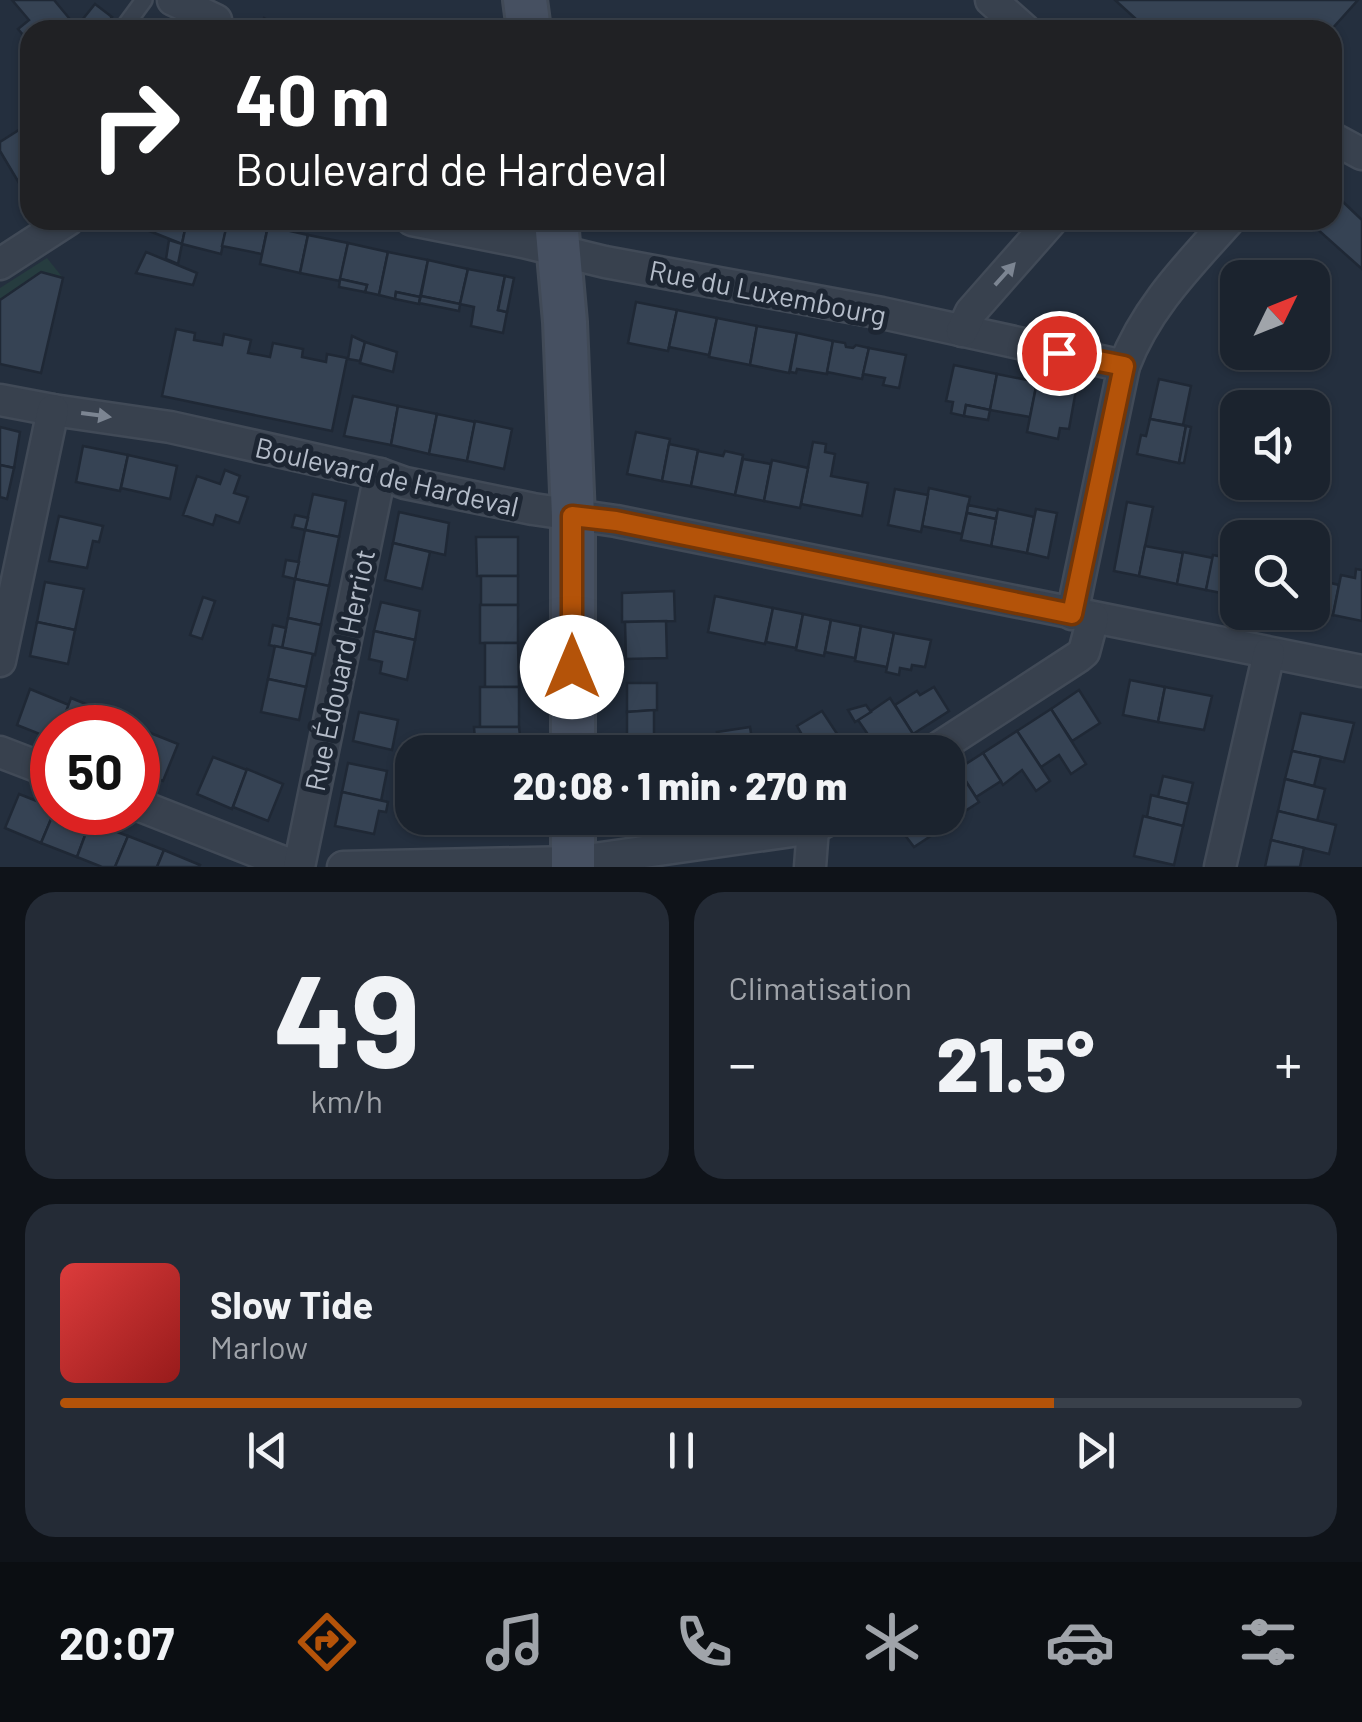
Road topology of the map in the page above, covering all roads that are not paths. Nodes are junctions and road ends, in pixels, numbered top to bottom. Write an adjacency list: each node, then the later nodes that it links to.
1 (173, 0): 3 (street)
2 (991, 0): 4 (street)
3 (218, 17)
4 (1014, 20)
5 (53, 230): 10 (street)
6 (509, 230): 9 (street, Rue du Luxembourg)
7 (1043, 230): 11 (street, one-way to 7)
8 (1220, 230): 12 (street)
9 (558, 235): 11 (street, Rue du Luxembourg); 16 (main road)
10 (0, 264)
11 (962, 331): 12 (street, Rue du Luxembourg)
12 (1124, 366): 17 (street)
13 (0, 400): 14 (street, Boulevard de Hardeval)
14 (54, 410): 15 (street, Boulevard de Hardeval, one-way to 15); 19 (street)
15 (380, 474): 16 (street, Boulevard de Hardeval); 30 (street, Rue Édouard Herriot)
16 (572, 516): 17 (street, Boulevard de Hardeval); 21 (main road)
17 (1082, 616): 18 (street, Boulevard de Hardeval); 22 (street)
18 (1269, 653): 20 (street, Boulevard de Hardeval); 33 (street)
19 (0, 661)
20 (1362, 671)
21 (572, 735)
22 (958, 735)
23 (0, 752): 24 (street)
24 (30, 764)
25 (160, 814): 30 (street)
26 (573, 835): 29 (main road)
27 (752, 835): 29 (street)
28 (819, 835): 32 (street)
29 (573, 865): 31 (street)
30 (298, 867)
31 (343, 867)
32 (810, 867)
33 (1220, 867)

